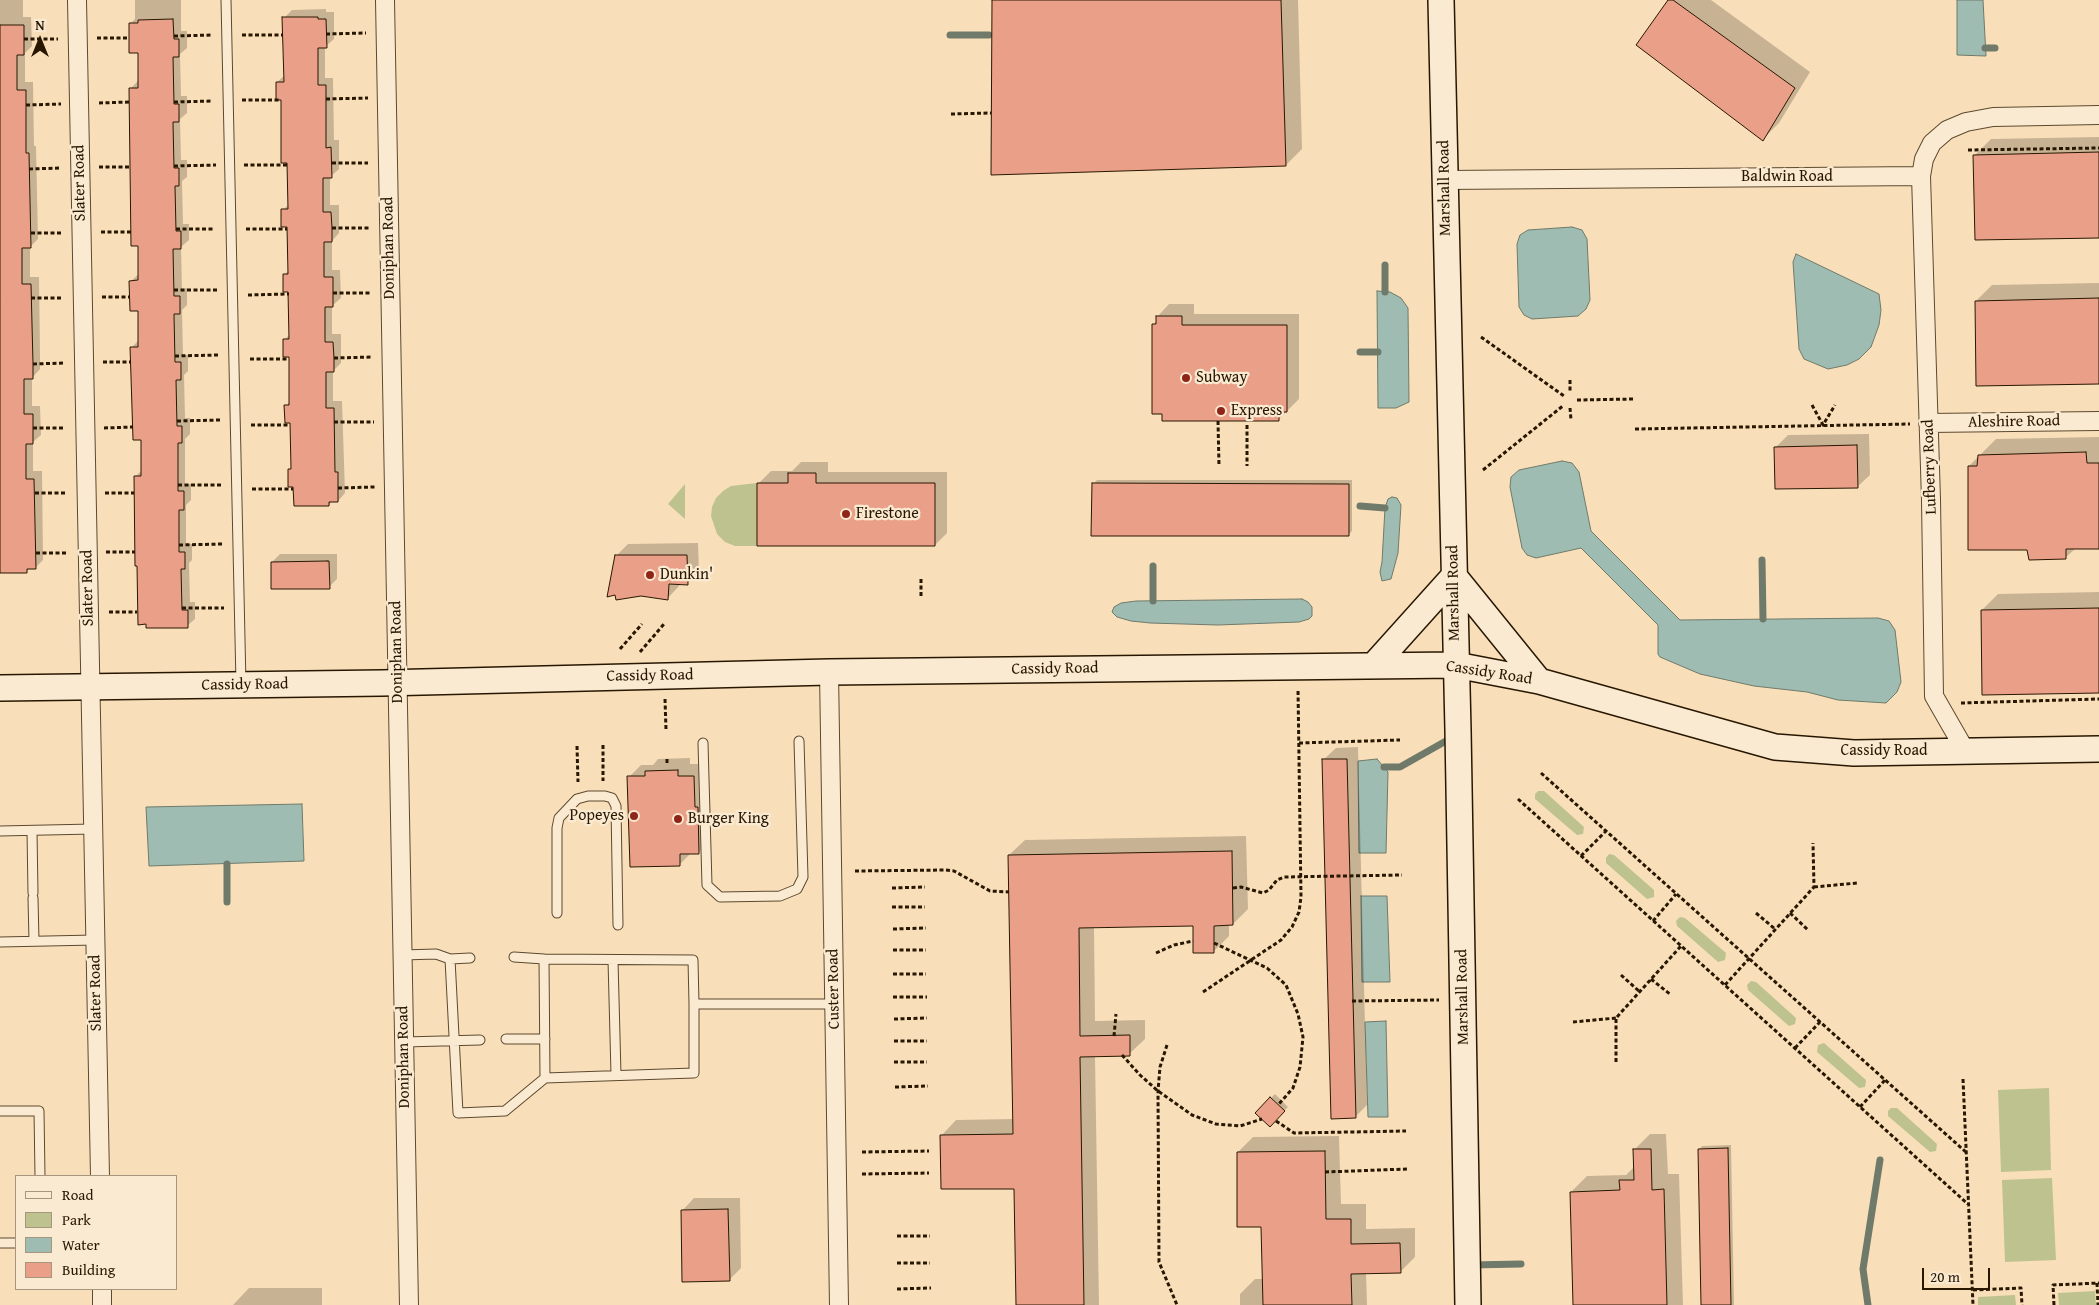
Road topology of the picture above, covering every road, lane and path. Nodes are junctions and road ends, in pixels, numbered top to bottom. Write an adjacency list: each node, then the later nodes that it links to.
1 (77, 0): 67 (street, Slater Road)
2 (226, 0): 21 (lane)
3 (385, 0): 5 (street, Doniphan Road)
4 (1441, 0): 17 (street, Marshall Road)
5 (385, 33): 6 (path); 79 (street, Doniphan Road)
6 (326, 34)
7 (326, 98): 8 (path)
8 (367, 98)
9 (991, 113): 10 (path)
10 (951, 114)
11 (2099, 115): 16 (street)
12 (2099, 148): 13 (path)
13 (1968, 150)
14 (368, 162): 15 (path)
15 (332, 163)
16 (1921, 176): 17 (street, Baldwin Road); 47 (street, Lufberry Road)
17 (1445, 180): 62 (street, Marshall Road)
18 (332, 228): 19 (path)
19 (369, 228)
20 (174, 290): 21 (path)
21 (232, 292): 24 (path); 27 (lane)
22 (333, 293): 23 (path)
23 (369, 293)
24 (288, 294)
25 (1481, 337): 33 (path)
26 (175, 356): 27 (path)
27 (234, 357): 30 (path); 44 (lane)
28 (334, 358): 29 (path)
29 (370, 358)
30 (289, 359)
31 (1570, 380): 32 (path)
32 (1570, 393)
33 (1564, 396)
34 (1634, 399): 35 (path)
35 (1577, 400)
36 (1564, 404): 54 (path)
37 (1812, 405): 50 (path)
38 (1835, 405): 50 (path)
39 (1570, 408): 40 (path)
40 (1571, 420)
41 (177, 421): 44 (path)
42 (1218, 421): 52 (path)
43 (2099, 421): 47 (street, Aleshire Road)
44 (235, 422): 48 (path); 56 (lane)
45 (334, 422): 46 (path)
46 (372, 422)
47 (1928, 423): 50 (path); 93 (street, Lufberry Road)
48 (290, 425)
49 (1247, 425): 53 (path)
50 (1823, 425): 51 (path)
51 (1635, 429)
52 (1219, 466)
53 (1247, 466)
54 (1482, 470)
55 (178, 486): 56 (path)
56 (237, 487): 59 (path); 60 (lane)
57 (373, 487): 58 (path)
58 (338, 488)
59 (293, 489)
60 (238, 544): 61 (path); 66 (lane)
61 (179, 545)
62 (1454, 576): 73 (street); 74 (street, Marshall Road); 78 (street)
63 (921, 579): 64 (path)
64 (921, 598)
65 (182, 608): 66 (path)
66 (240, 608): 80 (lane)
67 (89, 612): 68 (path); 81 (street, Slater Road)
68 (138, 612)
69 (642, 624): 71 (path)
70 (664, 624): 72 (path)
71 (620, 649)
72 (640, 652)
73 (1374, 665): 74 (street, Cassidy Road); 75 (street, Cassidy Road)
74 (1456, 665): 78 (street, Cassidy Road); 154 (street, Marshall Road)
75 (1298, 666): 76 (street, Cassidy Road); 89 (path)
76 (830, 672): 77 (street, Cassidy Road); 157 (street, Custer Road)
77 (665, 676): 79 (street, Cassidy Road); 85 (path)
78 (1539, 681): 93 (street, Cassidy Road)
79 (397, 683): 80 (street, Cassidy Road); 136 (street, Doniphan Road)
80 (241, 685): 81 (street, Cassidy Road)
81 (90, 686): 82 (street, Cassidy Road); 100 (street, Slater Road)
82 (0, 688)
83 (2099, 699): 84 (path)
84 (1978, 702)
85 (666, 730)
86 (1400, 740): 89 (path)
87 (799, 741): 88 (lane)
88 (703, 743)
89 (1299, 743): 108 (path)
90 (602, 745): 97 (path)
91 (577, 746): 98 (path)
92 (2099, 749): 93 (street, Cassidy Road)
93 (1965, 750)
94 (667, 760): 95 (path)
95 (667, 765)
96 (1541, 773): 103 (path)
97 (604, 786)
98 (578, 787)
99 (1518, 799): 105 (path)
100 (93, 829): 102 (lane); 127 (street, Slater Road)
101 (0, 831): 102 (lane)
102 (32, 831): 128 (lane)
103 (1606, 831): 105 (path); 115 (path)
104 (1813, 843): 110 (path)
105 (1581, 856): 121 (path)
106 (855, 871): 114 (path)
107 (1402, 875): 108 (path)
108 (1301, 877): 113 (path); 143 (path)
109 (1857, 883): 110 (path)
110 (1814, 887): 120 (path)
111 (892, 888): 112 (path)
112 (925, 888)
113 (1233, 888)
114 (1009, 892)
115 (1676, 894): 121 (path); 141 (path)
116 (892, 907): 117 (path)
117 (925, 907)
118 (557, 913): 122 (lane)
119 (1756, 913): 125 (path)
120 (1790, 913): 125 (path); 126 (path)
121 (1652, 920): 132 (path)
122 (618, 925)
123 (926, 928): 124 (path)
124 (893, 929)
125 (1775, 929): 141 (path)
126 (1808, 930)
127 (95, 940): 128 (lane); 199 (street, Slater Road)
128 (34, 941): 130 (lane)
129 (1193, 941): 135 (path)
130 (0, 942)
131 (1214, 943): 143 (path)
132 (1681, 946): 147 (path); 148 (path)
133 (893, 950): 134 (path)
134 (926, 950)
135 (1156, 953)
136 (402, 955): 139 (lane); 171 (street, Doniphan Road)
137 (514, 957): 140 (lane)
138 (470, 958): 139 (lane)
139 (450, 959): 166 (lane)
140 (544, 959): 142 (lane); 165 (lane)
141 (1749, 959): 148 (path); 163 (path)
142 (613, 960): 156 (lane); 178 (lane)
143 (1252, 960): 149 (path); 185 (path)
144 (893, 974): 145 (path)
145 (926, 974)
146 (1621, 975): 150 (path)
147 (1651, 979): 150 (path); 151 (path)
148 (1725, 985): 173 (path)
149 (1203, 992)
150 (1640, 992): 160 (path)
151 (1670, 995)
152 (893, 997): 153 (path)
153 (926, 997)
154 (1463, 999): 155 (path); 216 (street, Marshall Road)
155 (1352, 1001)
156 (694, 1004): 157 (lane); 178 (lane)
157 (834, 1004): 214 (street, Custer Road)
158 (1116, 1014): 164 (path)
159 (927, 1018): 161 (path)
160 (1616, 1018): 162 (path); 177 (path)
161 (894, 1019)
162 (1572, 1022)
163 (1820, 1022): 173 (path); 181 (path)
164 (1114, 1036)
165 (545, 1039): 168 (lane); 179 (lane)
166 (456, 1040): 167 (lane); 171 (lane); 179 (lane)
167 (480, 1040)
168 (506, 1040)
169 (894, 1041): 170 (path)
170 (927, 1041)
171 (404, 1042): 213 (street, Doniphan Road)
172 (1167, 1045): 184 (path)
173 (1795, 1048): 186 (path)
174 (1122, 1055): 184 (path)
175 (894, 1062): 176 (path)
176 (928, 1062)
177 (1616, 1062)
178 (616, 1074): 179 (lane)
179 (545, 1078)
180 (1963, 1079): 193 (path)
181 (1885, 1080): 186 (path); 193 (path)
182 (895, 1086): 183 (path)
183 (928, 1086)
184 (1158, 1092): 188 (path); 215 (path)
185 (1278, 1105)
186 (1860, 1107): 200 (path)
187 (0, 1111): 198 (lane)
188 (1262, 1118)
189 (1276, 1121): 190 (path)
190 (1406, 1131)
191 (929, 1151): 192 (path)
192 (862, 1152)
193 (1967, 1153): 200 (path)
194 (1407, 1169): 195 (path)
195 (1325, 1172)
196 (929, 1173): 197 (path)
197 (862, 1174)
198 (40, 1175)
199 (100, 1175)
200 (1969, 1205): 211 (path)
201 (897, 1236): 202 (path)
202 (930, 1236)
203 (15, 1242): 204 (lane)
204 (0, 1243)
205 (930, 1263): 206 (path)
206 (897, 1264)
207 (2098, 1283): 219 (path); 220 (path)
208 (931, 1288): 209 (path)
209 (897, 1289)
210 (102, 1290): 212 (street)
211 (1973, 1290): 217 (path); 218 (path)
212 (102, 1305)
213 (409, 1305)
214 (839, 1305)
215 (1177, 1305)
216 (1468, 1305)
217 (1973, 1305)
218 (2022, 1305)
219 (2054, 1305)
220 (2098, 1305)

